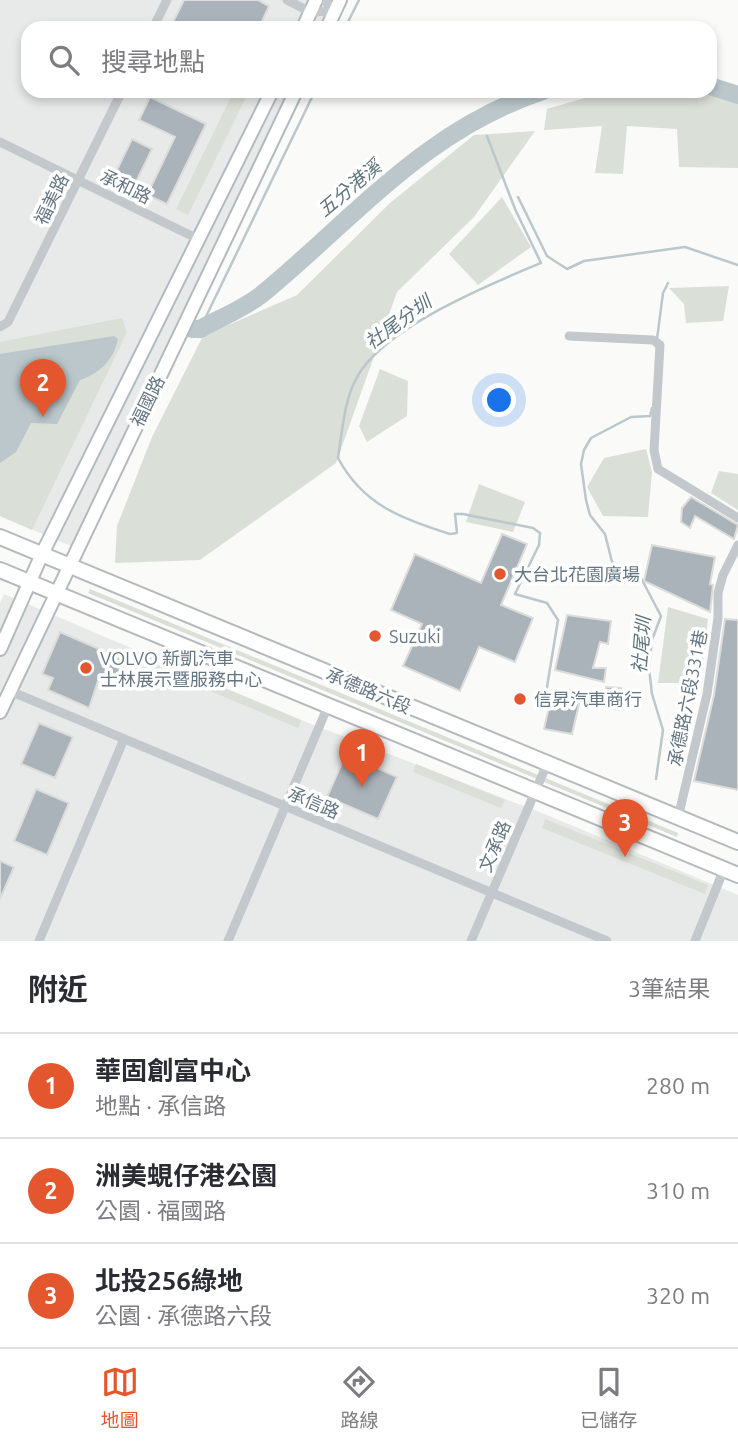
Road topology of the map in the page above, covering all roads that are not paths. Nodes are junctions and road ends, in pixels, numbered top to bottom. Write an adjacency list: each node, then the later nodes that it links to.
1 (167, 0): 6 (street)
2 (287, 0): 4 (street)
3 (324, 0): 5 (street)
4 (313, 6): 5 (street)
5 (337, 6)
6 (156, 21)
7 (119, 98): 11 (street, 福美路)
8 (269, 98): 12 (street, 福國路)
9 (293, 98): 19 (street, 福國路)
10 (0, 142): 11 (street, 承和路)
11 (78, 180): 12 (street, 承和路); 13 (street, 福美路)
12 (200, 240): 18 (street, 福國路)
13 (4, 324)
14 (569, 336): 15 (street)
15 (738, 518)
16 (0, 537): 18 (main road, 承德路六段)
17 (738, 545): 31 (street, 承德路六段331巷)
18 (42, 554): 19 (main road, 承德路六段); 21 (street, 福國路)
19 (68, 565): 22 (street, 福國路); 28 (main road, 承德路六段)
20 (0, 570): 21 (main road, 承德路六段)
21 (28, 582): 22 (main road, 承德路六段); 23 (street, 福國路)
22 (55, 592): 24 (street, 福國路); 25 (main road, 承德路六段)
23 (0, 649)
24 (10, 691): 26 (street, 福國路); 27 (street, 承信路)
25 (328, 706): 29 (main road, 承德路六段); 30 (street)
26 (0, 712)
27 (124, 739): 30 (street, 承信路); 36 (street)
28 (547, 764): 29 (street, 文承路); 31 (main road, 承德路六段)
29 (535, 790): 33 (main road, 承德路六段); 35 (street, 文承路)
30 (285, 807): 35 (street, 承信路); 37 (street)
31 (678, 818): 32 (main road, 承德路六段)
32 (738, 842)
33 (724, 869): 34 (main road, 承德路六段); 40 (street)
34 (738, 875)
35 (491, 894): 38 (street, 文承路); 39 (street, 承信路)
36 (38, 941)
37 (228, 941)
38 (471, 941)
39 (607, 941)
40 (695, 941)

